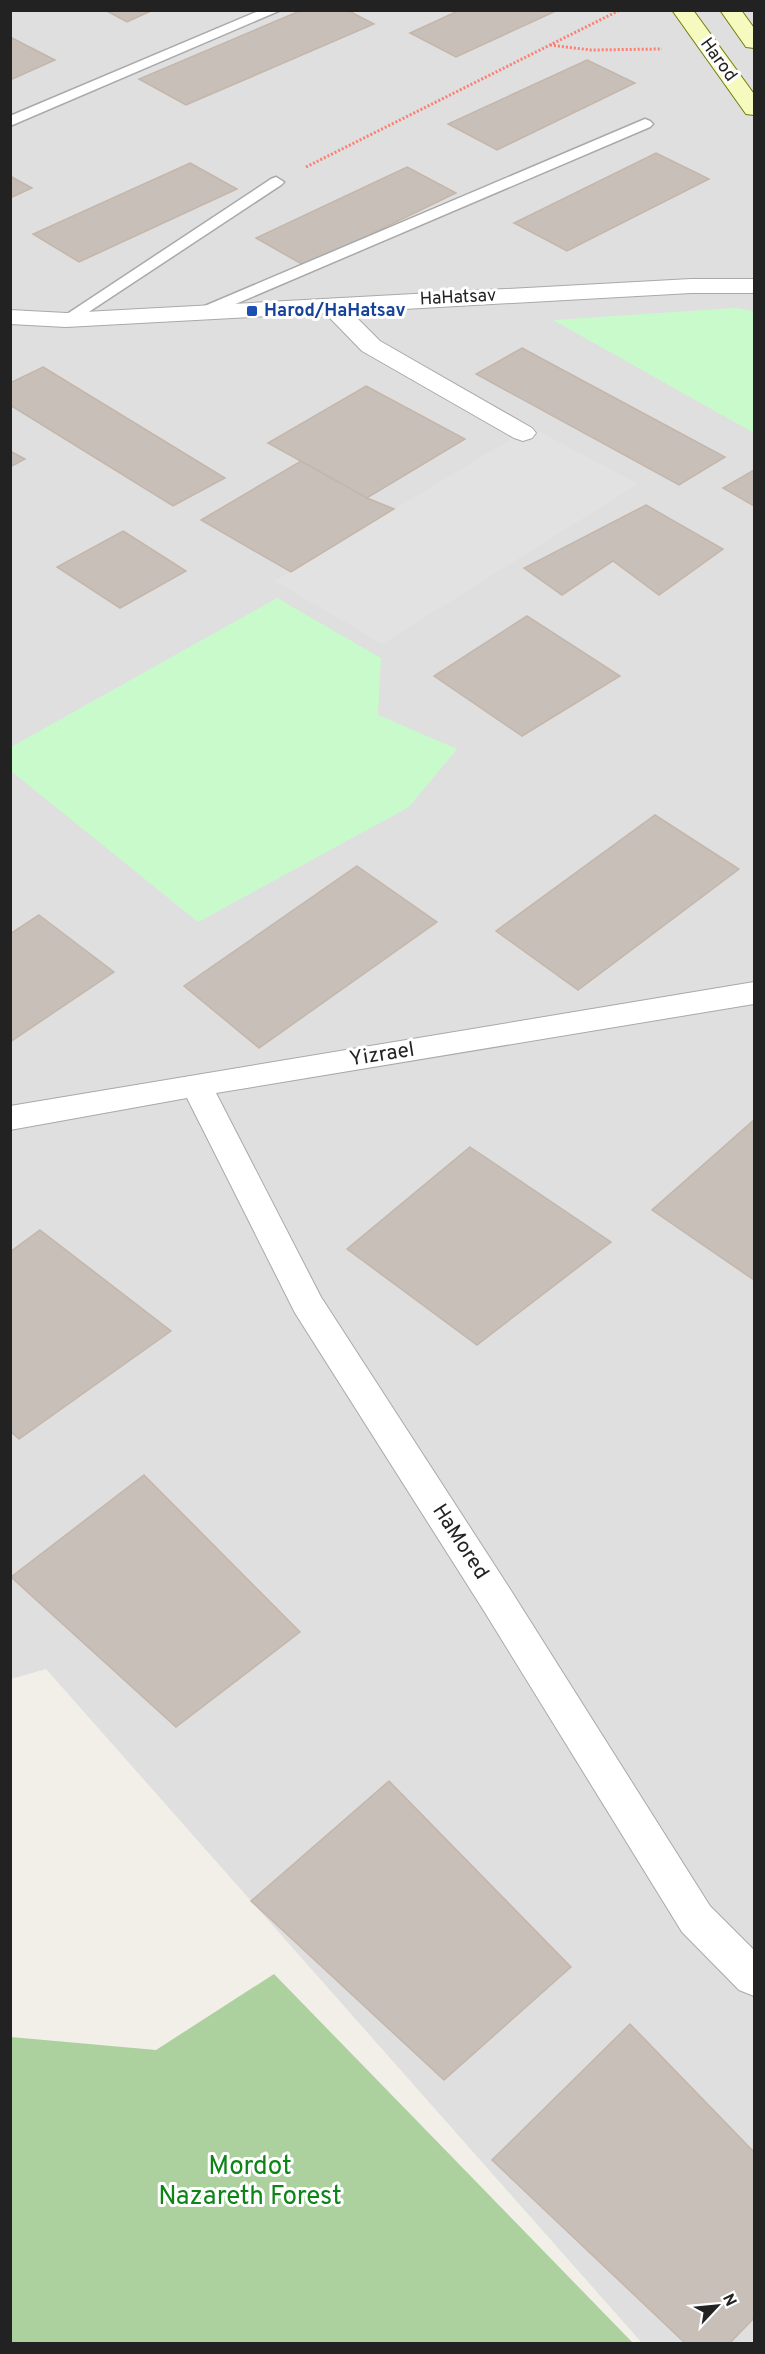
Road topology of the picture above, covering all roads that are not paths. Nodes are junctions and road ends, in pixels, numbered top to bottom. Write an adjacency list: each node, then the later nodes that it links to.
1 (274, 10): 6 (lane)
2 (682, 10): 5 (street, Harod)
3 (730, 10): 4 (street, Harod)
4 (754, 42)
5 (754, 109)
6 (10, 122)
7 (645, 124): 13 (lane)
8 (276, 182): 15 (lane)
9 (754, 276): 10 (street, HaHatsav)
10 (691, 286): 11 (street, HaHatsav); 12 (street, HaHatsav)
11 (754, 286)
12 (331, 305): 13 (street, HaHatsav); 16 (street)
13 (206, 311): 15 (street, HaHatsav)
14 (10, 317): 15 (street, HaHatsav)
15 (66, 320)
16 (523, 434)
17 (754, 993): 18 (street, Yizrael)
18 (195, 1085): 19 (street, Yizrael); 20 (street, HaMored)
19 (10, 1118)
20 (754, 1977)

